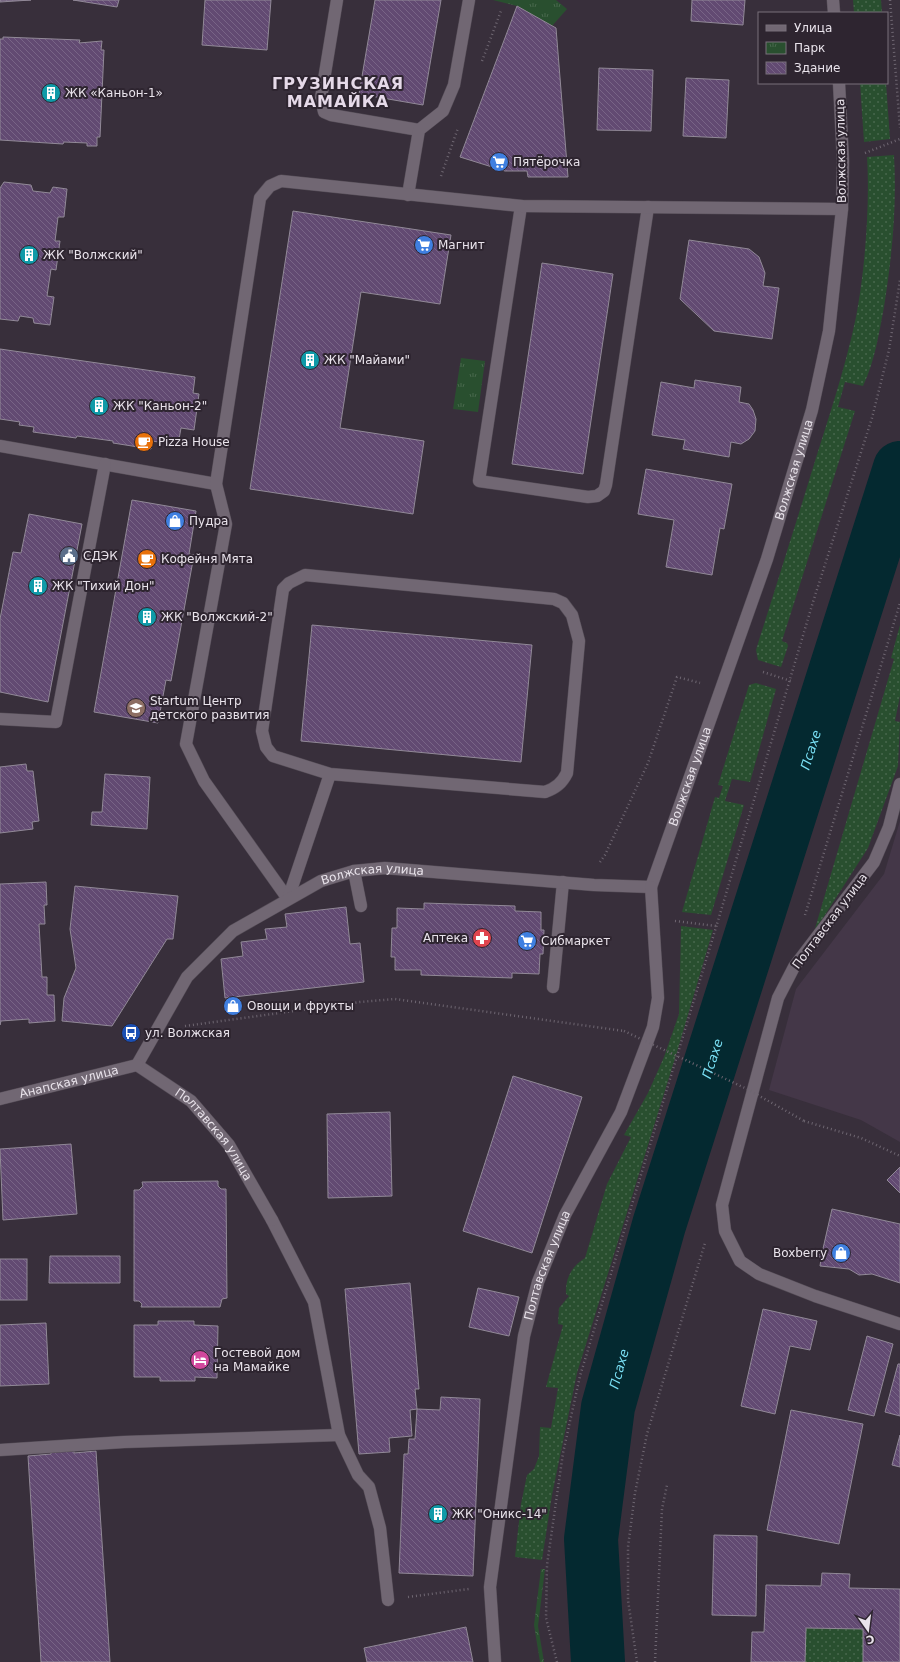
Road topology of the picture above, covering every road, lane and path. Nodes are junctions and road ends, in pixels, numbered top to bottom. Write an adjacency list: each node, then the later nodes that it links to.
1 (337, 0): 8 (street)
2 (469, 0): 8 (street)
3 (833, 0): 5 (street)
4 (890, 0): 7 (path)
5 (834, 12)
6 (839, 84): 10 (street, Волжская улица)
7 (900, 128)
8 (419, 130): 11 (street)
9 (900, 140): 10 (path)
10 (844, 161): 14 (street, Волжская улица)
11 (408, 195): 12 (street); 18 (street)
12 (521, 206): 13 (street); 13 (street)
13 (648, 207): 14 (street)
14 (842, 209): 28 (street, Волжская улица)
15 (900, 280): 20 (path)
16 (0, 446): 17 (street)
17 (105, 464): 18 (street); 22 (street)
18 (216, 484): 29 (street)
19 (763, 672): 20 (path)
20 (791, 681): 32 (path)
21 (702, 684): 25 (path)
22 (0, 719)
23 (330, 774): 23 (street); 29 (street)
24 (900, 784): 38 (street, Полтавская улица)
25 (598, 865)
26 (354, 871): 27 (street, Волжская улица); 29 (street, Волжская улица); 30 (street)
27 (563, 882): 28 (street, Волжская улица); 33 (street)
28 (651, 887): 31 (street, Полтавская улица)
29 (288, 898): 34 (street, Волжская улица)
30 (361, 906)
31 (652, 918): 32 (path); 43 (street, Полтавская улица)
32 (717, 924): 46 (path)
33 (553, 987)
34 (157, 1030): 35 (street, Волжская улица); 37 (path, bridge)
35 (137, 1065): 36 (street, Анапская улица); 40 (street, Полтавская улица)
36 (0, 1099)
37 (900, 1156)
38 (900, 1324)
39 (674, 1348): 47 (path)
40 (338, 1435): 41 (street); 44 (street, Полтавская улица)
41 (0, 1450)
42 (667, 1485): 48 (path)
43 (490, 1587): 44 (path); 45 (street, Полтавская улица)
44 (388, 1600)
45 (495, 1662)
46 (558, 1662)
47 (637, 1662)
48 (655, 1662)

